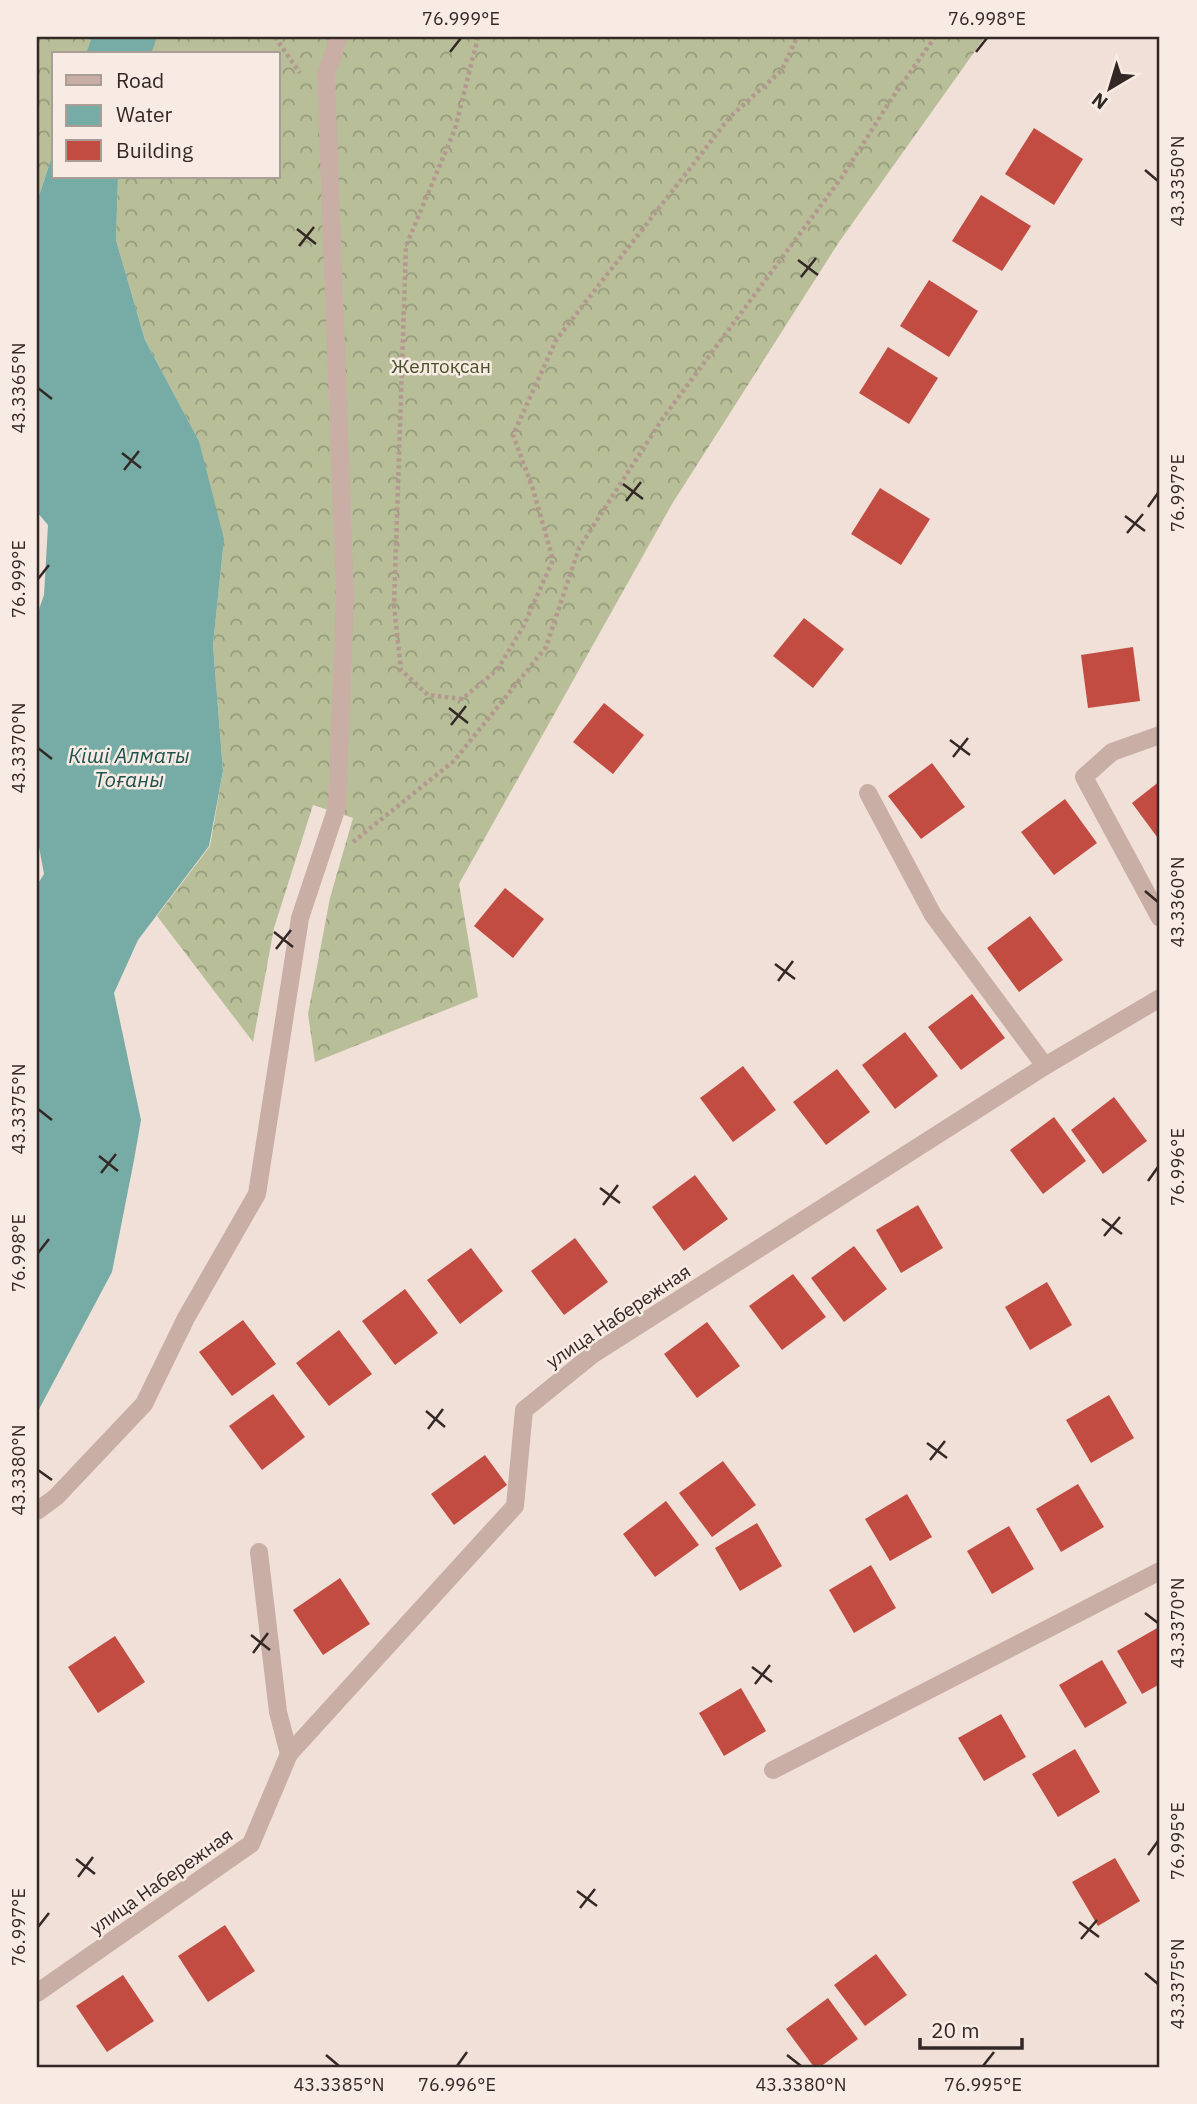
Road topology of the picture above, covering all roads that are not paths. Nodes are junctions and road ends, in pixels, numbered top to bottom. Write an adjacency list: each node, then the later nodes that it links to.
1 (339, 37): 7 (street)
2 (1160, 735): 4 (street)
3 (868, 793): 6 (street)
4 (1160, 918)
5 (1160, 998): 6 (street, улица Набережная)
6 (1045, 1066): 10 (street, улица Набережная)
7 (37, 1511)
8 (259, 1552): 10 (street)
9 (1160, 1571): 11 (street)
10 (289, 1754): 12 (street, улица Набережная)
11 (773, 1770)
12 (37, 1993)

